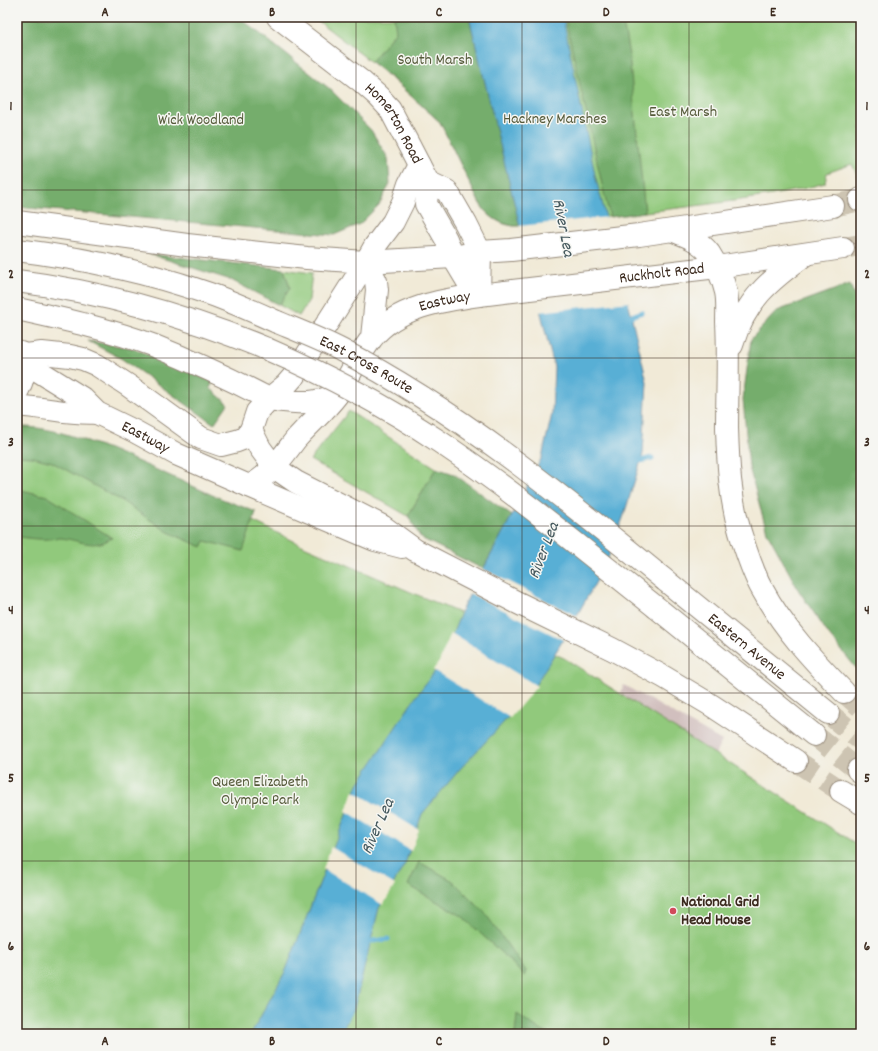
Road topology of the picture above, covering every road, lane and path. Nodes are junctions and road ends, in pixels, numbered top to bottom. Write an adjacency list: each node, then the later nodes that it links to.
1 (278, 17): 2 (main road, Homerton Road)
2 (424, 174): 8 (main road, Homerton Road); 10 (main road); 11 (main road)
3 (833, 206): 5 (main road)
4 (17, 222): 11 (main road)
5 (674, 231): 8 (main road); 12 (main road)
6 (843, 248): 9 (main road, Ruckholt Road)
7 (17, 250): 28 (main road, East Cross Route, bridge)
8 (480, 252): 10 (main road); 14 (main road)
9 (806, 254): 12 (main road, Ruckholt Road); 18 (main road)
10 (453, 257): 11 (main road); 14 (main road)
11 (366, 262): 16 (main road, Eastway); 21 (main road)
12 (717, 267): 14 (main road, Ruckholt Road); 18 (main road)
13 (17, 281): 29 (main road, East Cross Route, bridge)
14 (479, 295): 16 (main road, Eastway)
15 (17, 309): 21 (main road)
16 (372, 337): 20 (main road, Eastway)
17 (22, 354): 19 (street); 23 (main road, Eastway); 24 (main road, Eastway)
18 (729, 354): 30 (main road)
19 (17, 393)
20 (337, 394): 21 (main road); 25 (main road, Eastway)
21 (269, 399): 24 (main road)
22 (17, 406): 23 (street)
23 (97, 413): 26 (main road, Eastway)
24 (251, 430): 25 (main road)
25 (274, 467): 26 (main road, Eastway); 27 (main road)
26 (249, 486): 27 (main road)
27 (415, 550): 33 (main road)
28 (666, 581): 31 (main road, Eastern Avenue)
29 (657, 608): 32 (main road, Eastern Avenue)
30 (844, 692)
31 (828, 713)
32 (814, 735)
33 (796, 761)
34 (841, 791): 35 (main road)
35 (861, 803)

